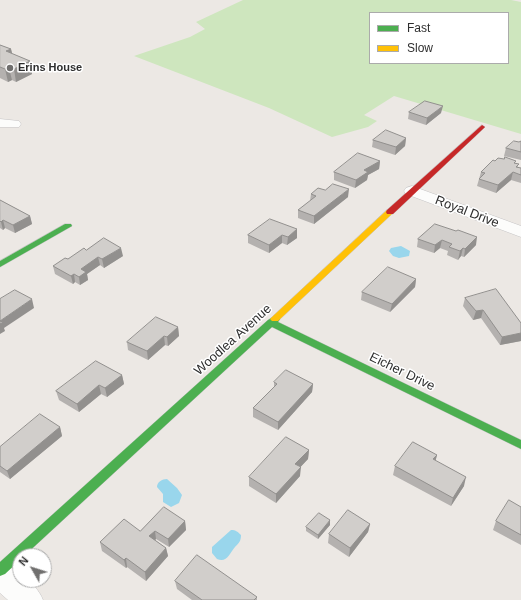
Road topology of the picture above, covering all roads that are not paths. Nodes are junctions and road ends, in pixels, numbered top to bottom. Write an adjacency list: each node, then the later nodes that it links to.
1 (0, 123): 2 (street)
2 (14, 124)
3 (482, 127): 4 (street, Woodlea Avenue)
4 (412, 191): 6 (street, Royal Drive); 8 (street, Woodlea Avenue)
5 (68, 226): 7 (street)
6 (521, 232)
7 (0, 264)
8 (271, 322): 9 (street, Eicher Drive); 10 (street, Woodlea Avenue)
9 (521, 445)
10 (0, 570)
11 (0, 576): 12 (street)
12 (29, 600)

